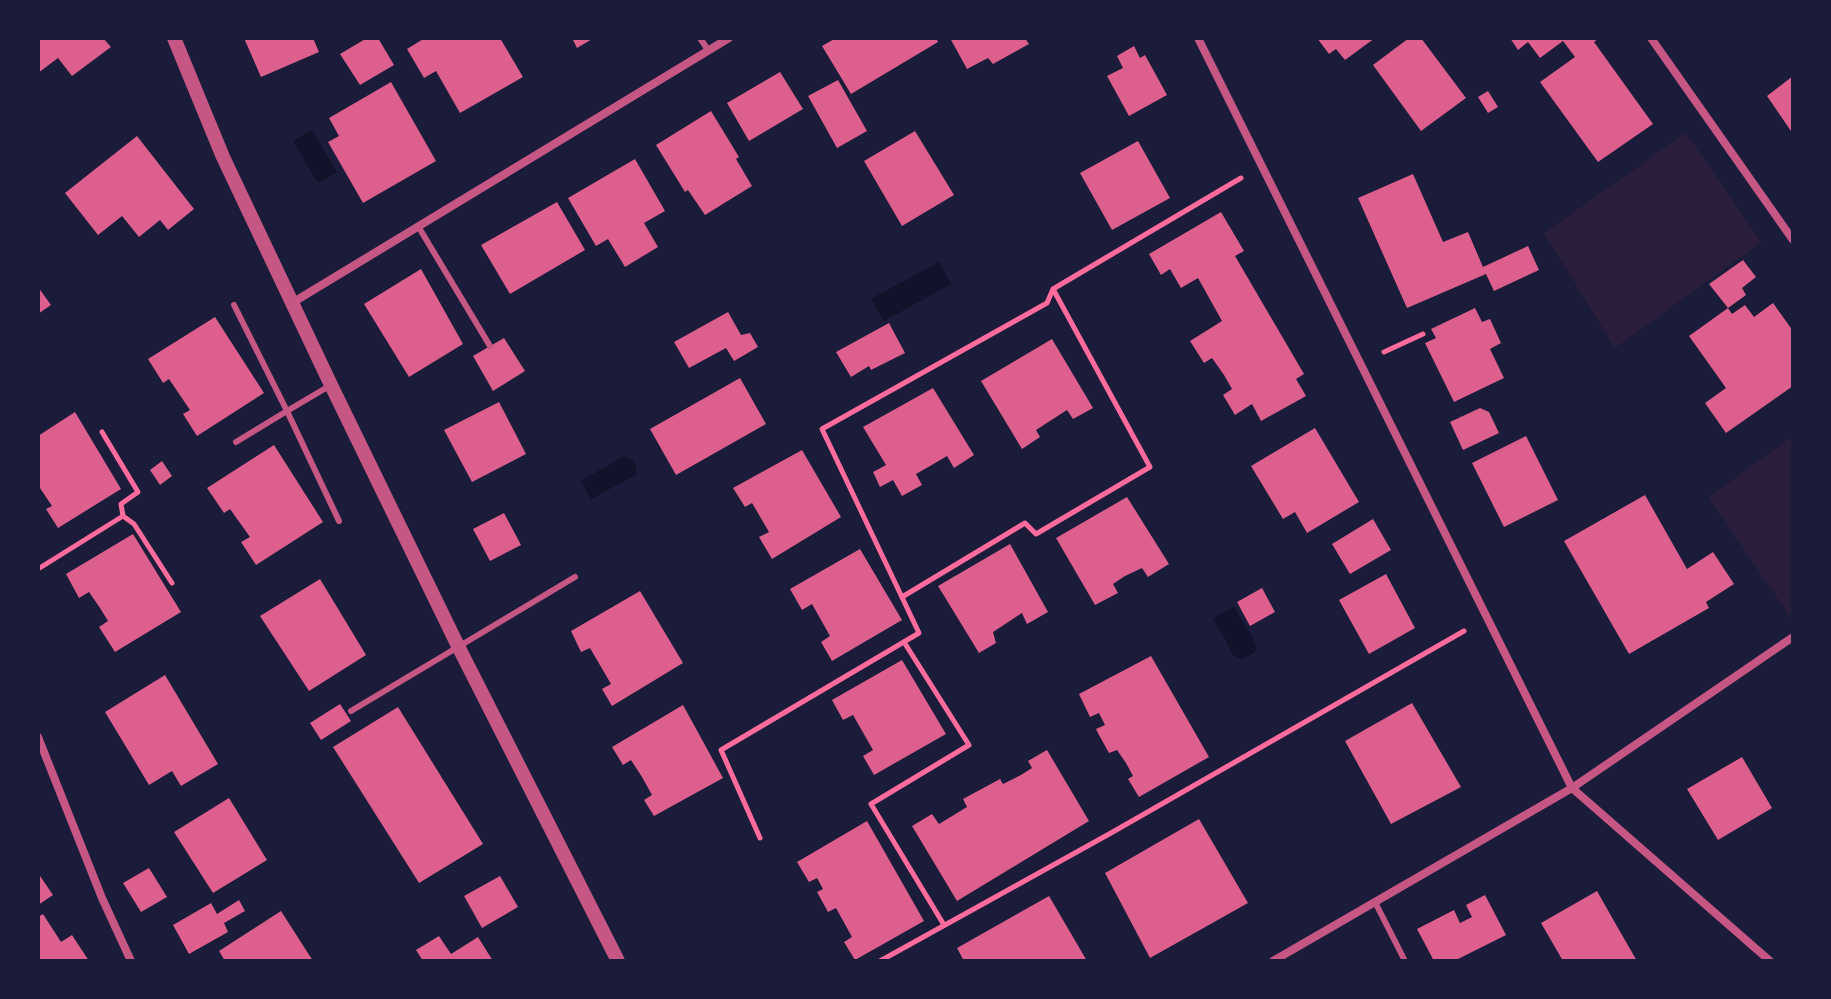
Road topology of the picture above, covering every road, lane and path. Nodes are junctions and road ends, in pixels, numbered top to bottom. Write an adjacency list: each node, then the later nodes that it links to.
1 (174, 38): 11 (street)
2 (700, 38): 6 (lane)
3 (729, 38): 6 (street)
4 (1198, 38): 7 (street)
5 (1651, 38): 9 (street)
6 (708, 50): 8 (street)
7 (1262, 166): 10 (path); 15 (street)
8 (418, 225): 11 (street); 14 (lane)
9 (1793, 240)
10 (1053, 289): 25 (path); 25 (path)
11 (292, 303): 16 (street)
12 (234, 305): 17 (lane)
13 (1423, 334): 15 (path)
14 (490, 346)
15 (1361, 363): 26 (street)
16 (331, 385): 17 (lane); 29 (street)
17 (287, 411): 19 (lane); 21 (lane)
18 (102, 432): 20 (path)
19 (236, 442)
20 (123, 516): 22 (path); 24 (path)
21 (339, 521)
22 (38, 569)
23 (575, 577): 29 (lane)
24 (172, 583)
25 (902, 597): 28 (path)
26 (1487, 618): 32 (street); 35 (path)
27 (1793, 637): 32 (street)
28 (904, 642): 33 (path); 35 (path)
29 (458, 646): 30 (lane); 37 (street)
30 (351, 711)
31 (38, 737): 36 (street)
32 (1572, 788): 34 (street); 41 (street)
33 (760, 838)
34 (1375, 902): 39 (street); 40 (lane)
35 (944, 925): 38 (path)
36 (131, 961)
37 (618, 961)
38 (880, 961)
39 (1273, 961)
40 (1405, 961)
41 (1770, 961)

